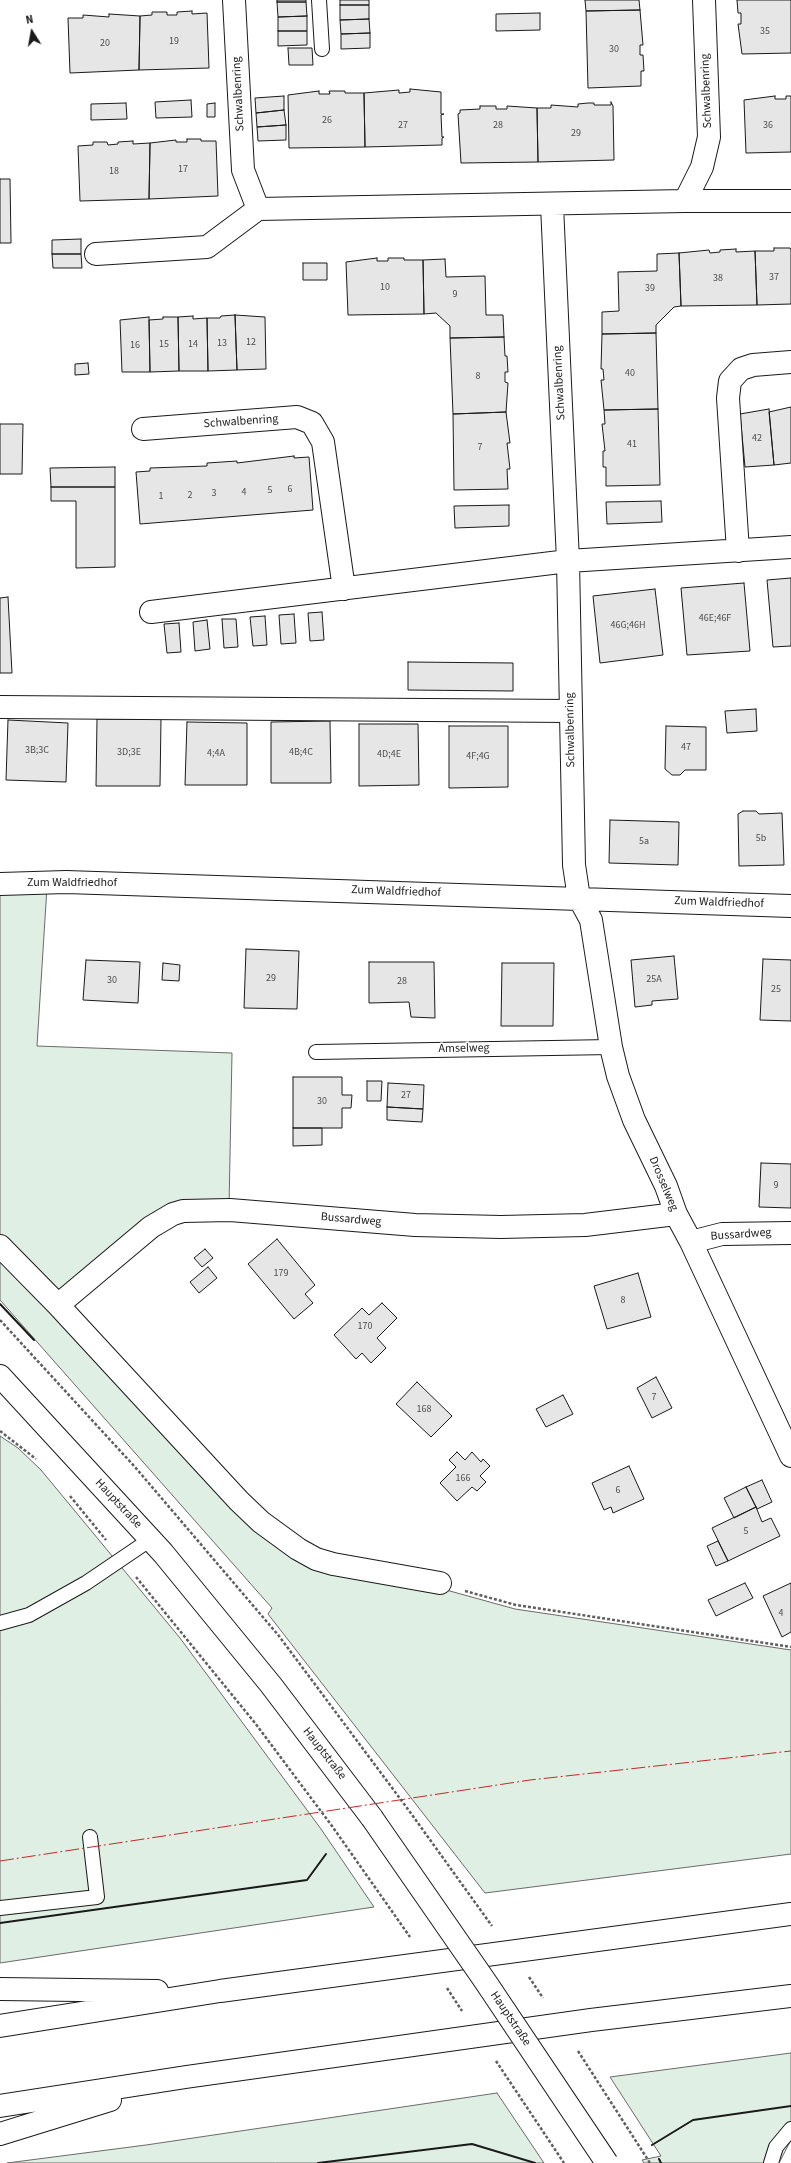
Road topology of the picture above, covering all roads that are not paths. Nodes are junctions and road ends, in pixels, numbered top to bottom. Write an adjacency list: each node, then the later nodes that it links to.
1 (234, 0): 8 (main road, Schwalbenring)
2 (319, 0): 4 (lane)
3 (704, 0): 5 (main road, Schwalbenring)
4 (322, 49)
5 (685, 201): 6 (main road); 7 (main road)
6 (791, 201)
7 (552, 205): 8 (main road); 14 (main road, Schwalbenring)
8 (258, 209): 9 (main road)
9 (96, 254)
10 (791, 362): 13 (main road)
11 (143, 429): 15 (main road, Schwalbenring)
12 (791, 547): 13 (main road)
13 (738, 551): 14 (main road)
14 (568, 561): 15 (main road); 18 (main road, Schwalbenring)
15 (344, 589): 16 (main road)
16 (151, 612)
17 (0, 707): 18 (main road)
18 (571, 711): 20 (main road, Schwalbenring)
19 (0, 884): 20 (main road, Zum Waldfriedhof)
20 (579, 898): 21 (main road, Zum Waldfriedhof); 22 (main road, Drosselweg)
21 (791, 906)
22 (611, 1047): 23 (lane, Amselweg); 24 (main road, Drosselweg)
23 (316, 1052)
24 (676, 1214): 26 (main road, Drosselweg); 28 (main road, Bussardweg)
25 (791, 1233): 26 (main road, Bussardweg)
26 (691, 1242): 30 (main road, Drosselweg)
27 (0, 1246): 28 (main road)
28 (58, 1305): 32 (main road)
29 (0, 1376): 31 (main road, Hauptstraße)
30 (791, 1456)
31 (151, 1539): 33 (lane); 45 (main road, Hauptstraße, bridge)
32 (440, 1583)
33 (0, 1623)
34 (90, 1837): 35 (lane)
35 (0, 1908)
36 (791, 1914): 38 (main road)
37 (0, 1989): 38 (main road)
38 (220, 1992): 40 (main road)
39 (791, 1996): 41 (main road)
40 (0, 2026)
41 (186, 2077): 42 (main road); 44 (main road)
42 (0, 2106)
43 (791, 2129): 46 (lane)
44 (0, 2134)
45 (607, 2163)
46 (771, 2163)

